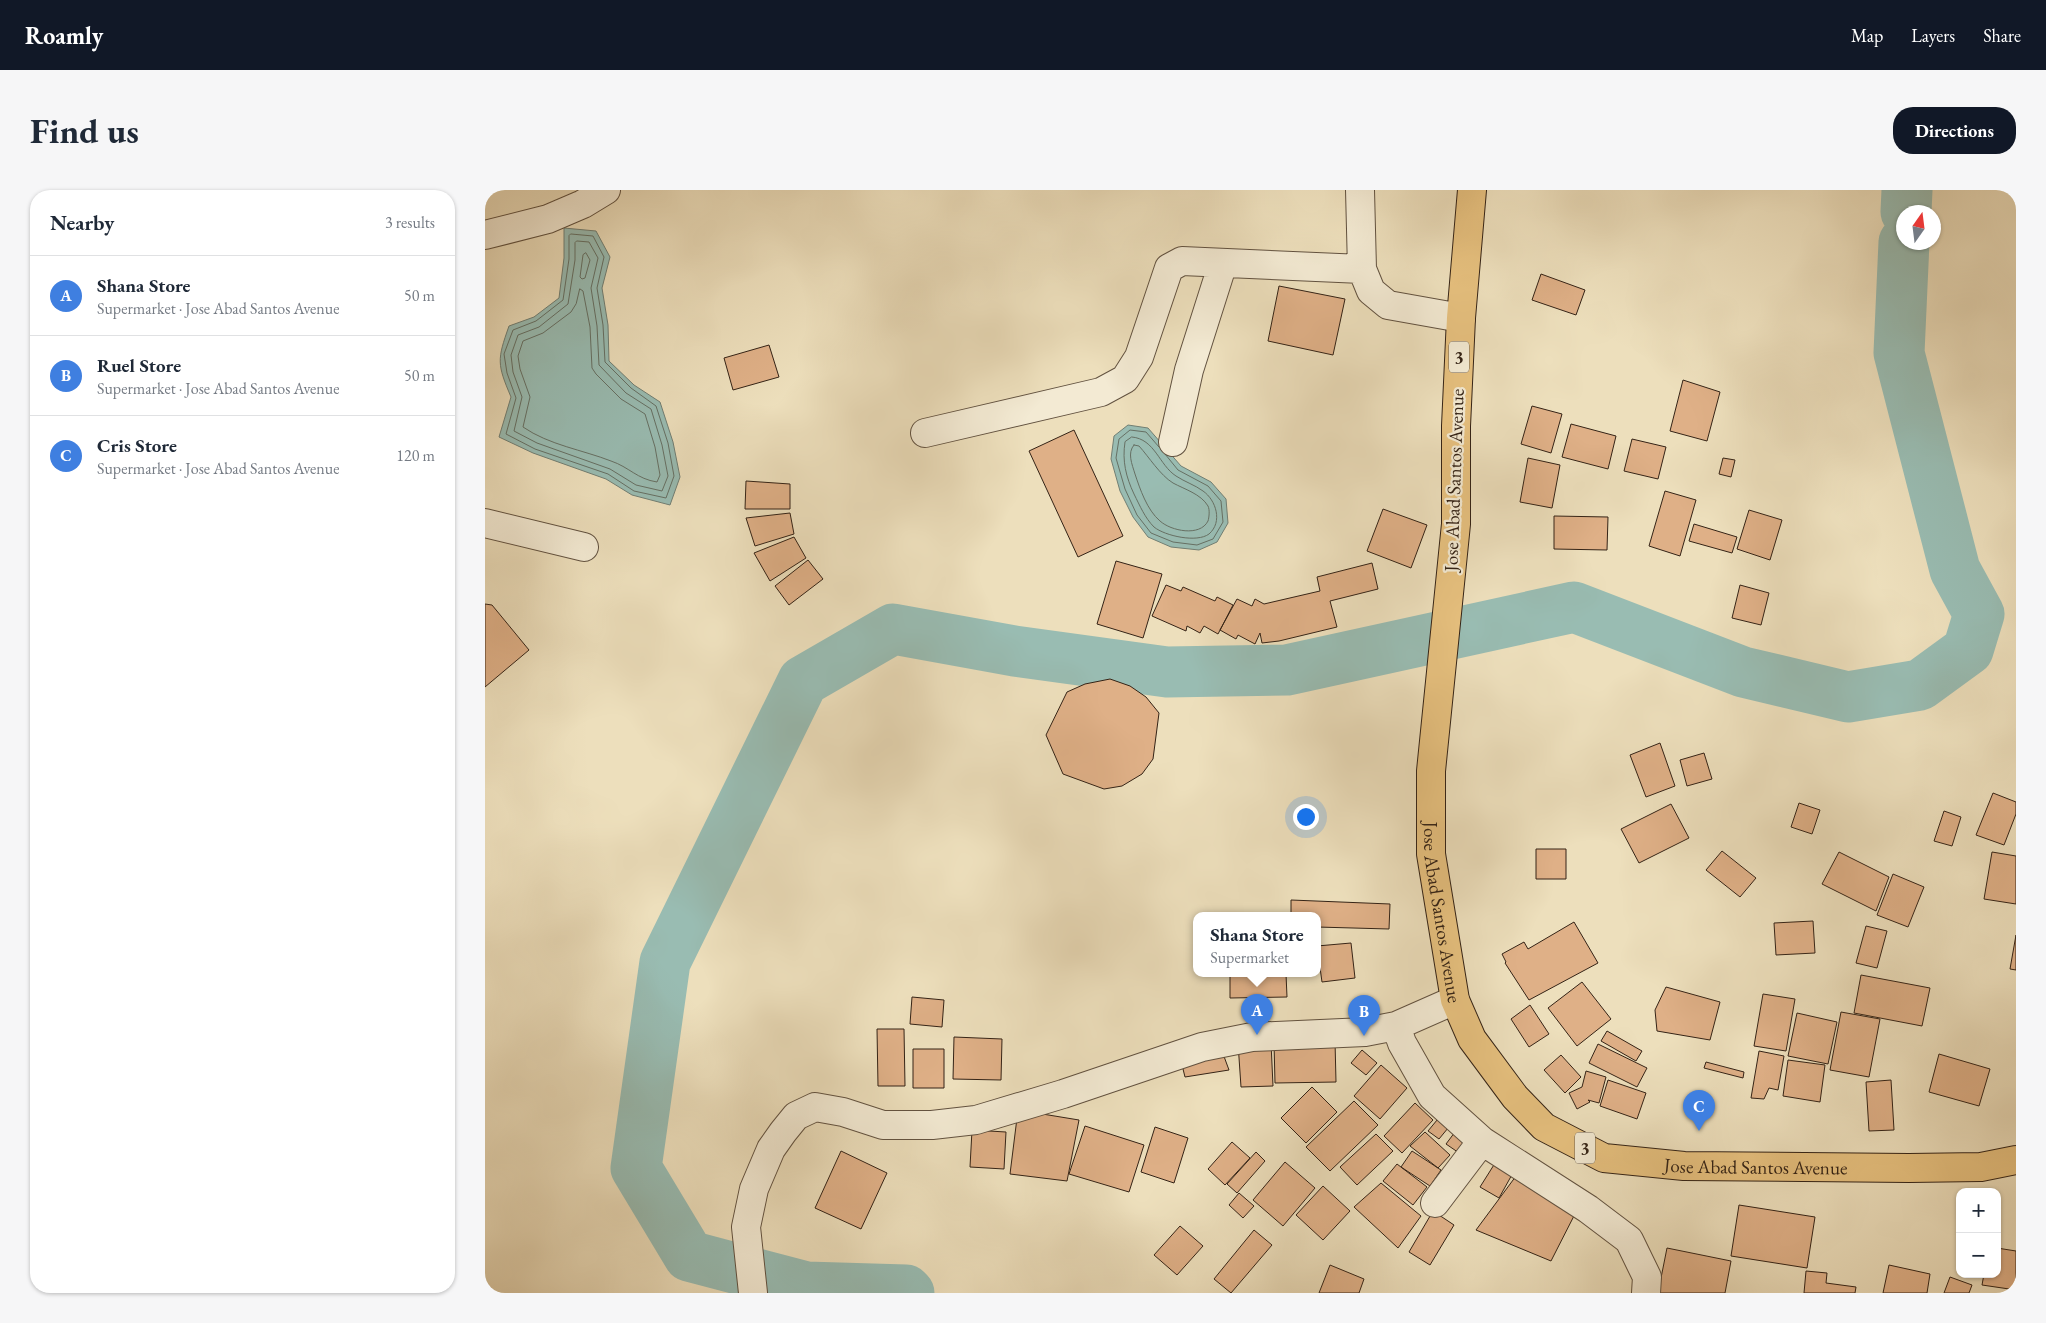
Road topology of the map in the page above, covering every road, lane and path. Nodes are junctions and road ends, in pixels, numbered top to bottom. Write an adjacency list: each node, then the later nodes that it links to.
1 (605, 190): 4 (street)
2 (1361, 190): 6 (street)
3 (1472, 190): 7 (highway, Jose Abad Santos Avenue / 3)
4 (485, 234)
5 (1223, 263): 6 (street); 8 (street); 9 (street)
6 (1362, 269): 7 (street)
7 (1461, 318): 12 (highway, Jose Abad Santos Avenue / 3)
8 (925, 433)
9 (1173, 442)
10 (485, 523): 11 (street)
11 (584, 547)
12 (1455, 1000): 13 (street); 15 (highway, Jose Abad Santos Avenue / 3)
13 (1396, 1026): 14 (street); 17 (street)
14 (1482, 1141): 16 (street); 18 (street)
15 (2016, 1160)
16 (1435, 1203)
17 (753, 1293)
18 (1646, 1293)

